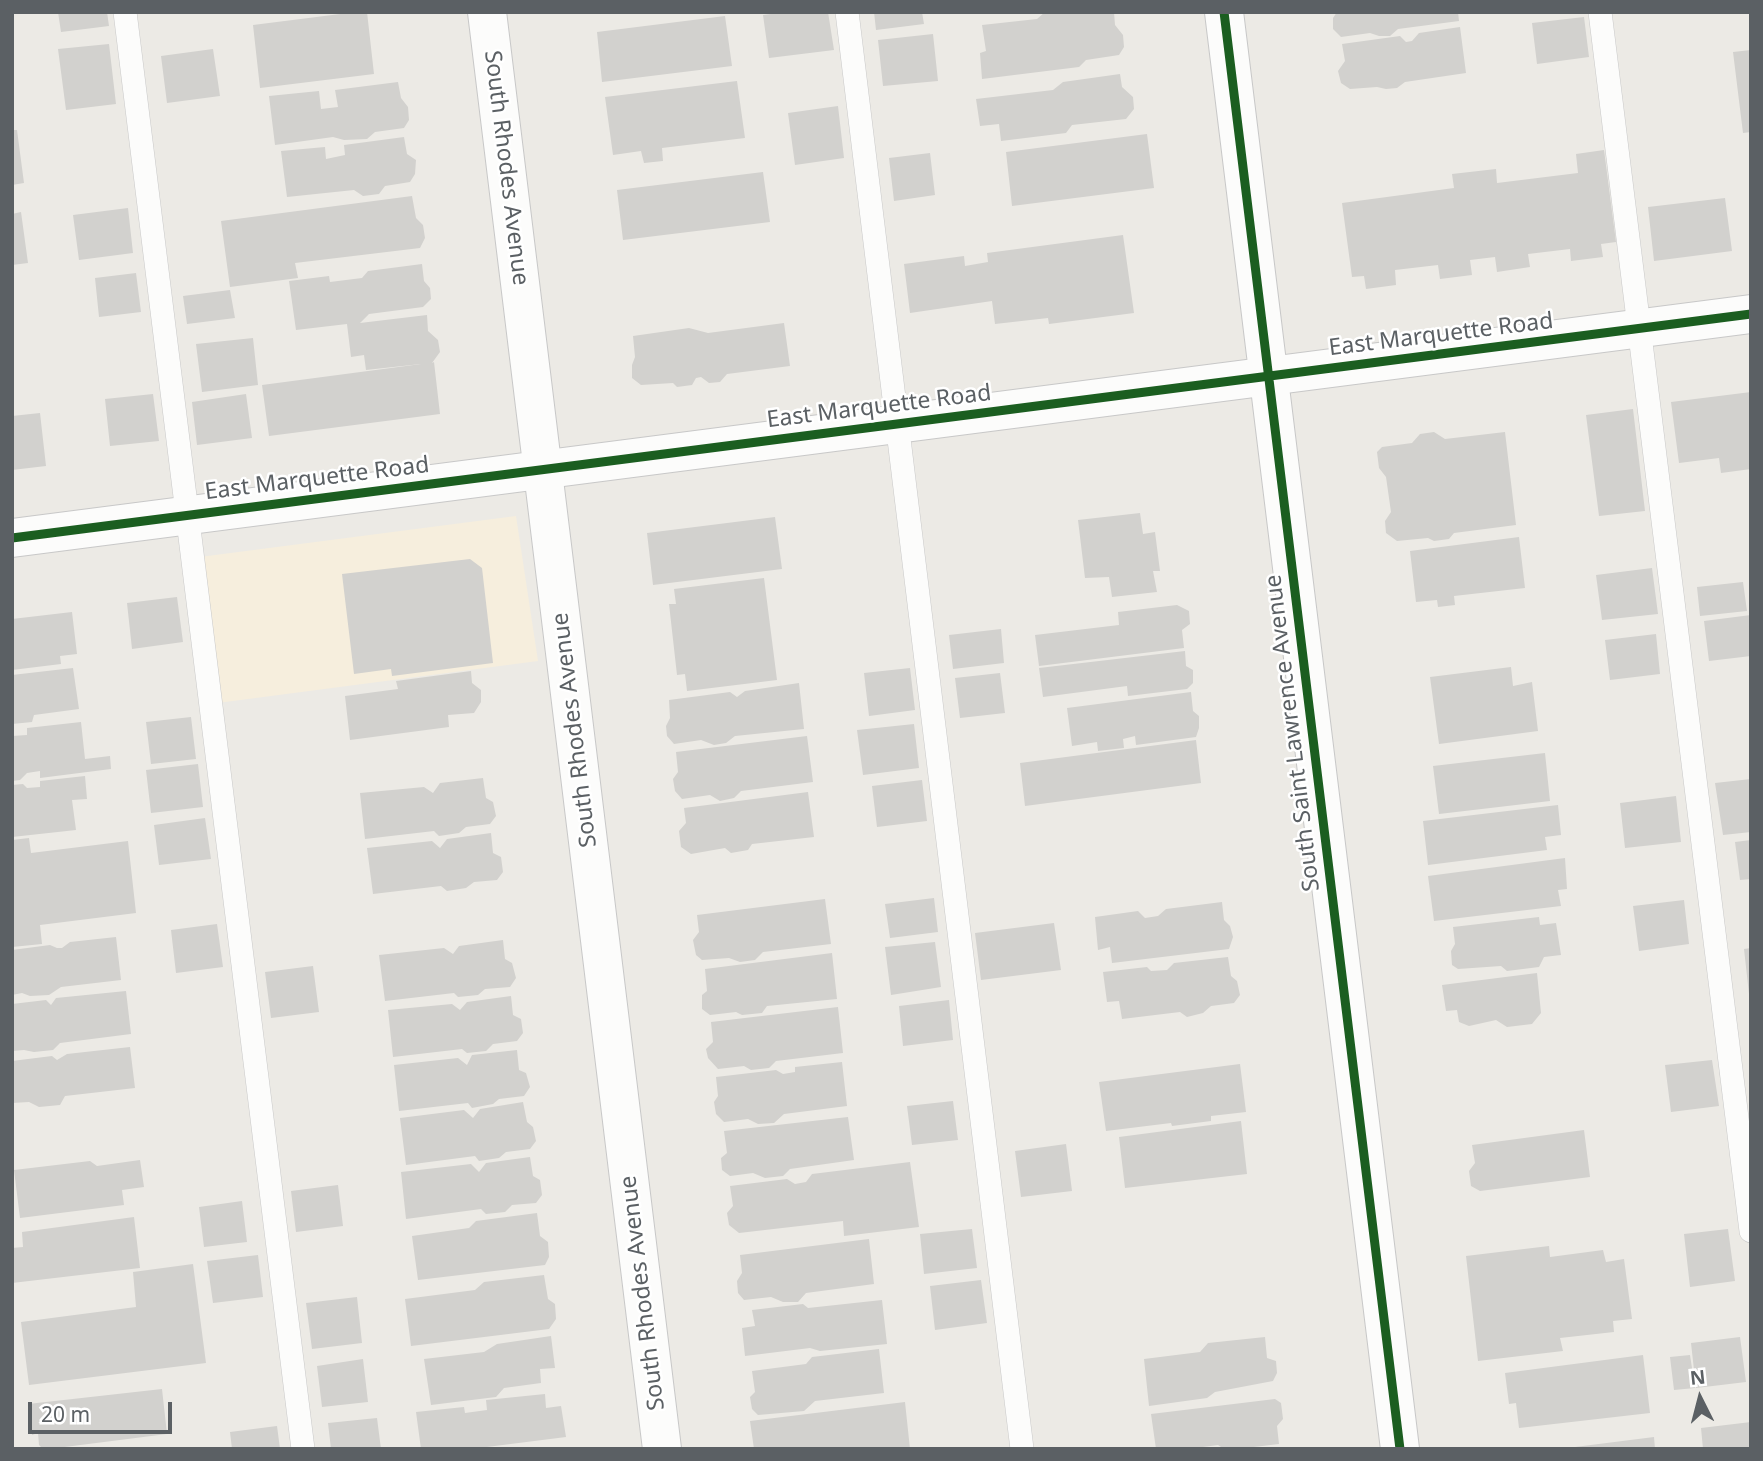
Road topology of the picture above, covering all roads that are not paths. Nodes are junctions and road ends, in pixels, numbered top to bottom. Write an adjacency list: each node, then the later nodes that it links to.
1 (125, 12): 11 (lane)
2 (487, 12): 10 (street, South Rhodes Avenue)
3 (847, 12): 9 (lane)
4 (1224, 12): 8 (street, South Saint Lawrence Avenue)
5 (1600, 12): 7 (lane)
6 (1751, 314): 7 (street, East Marquette Road)
7 (1639, 328): 8 (street, East Marquette Road); 13 (lane)
8 (1269, 376): 9 (street, East Marquette Road); 17 (street, South Saint Lawrence Avenue)
9 (897, 424): 10 (street, East Marquette Road); 16 (lane)
10 (544, 469): 11 (street, East Marquette Road); 15 (street, South Rhodes Avenue)
11 (187, 515): 12 (street, East Marquette Road); 14 (lane)
12 (12, 538)
13 (1751, 1231)
14 (303, 1449)
15 (662, 1449)
16 (1022, 1449)
17 (1400, 1449)

